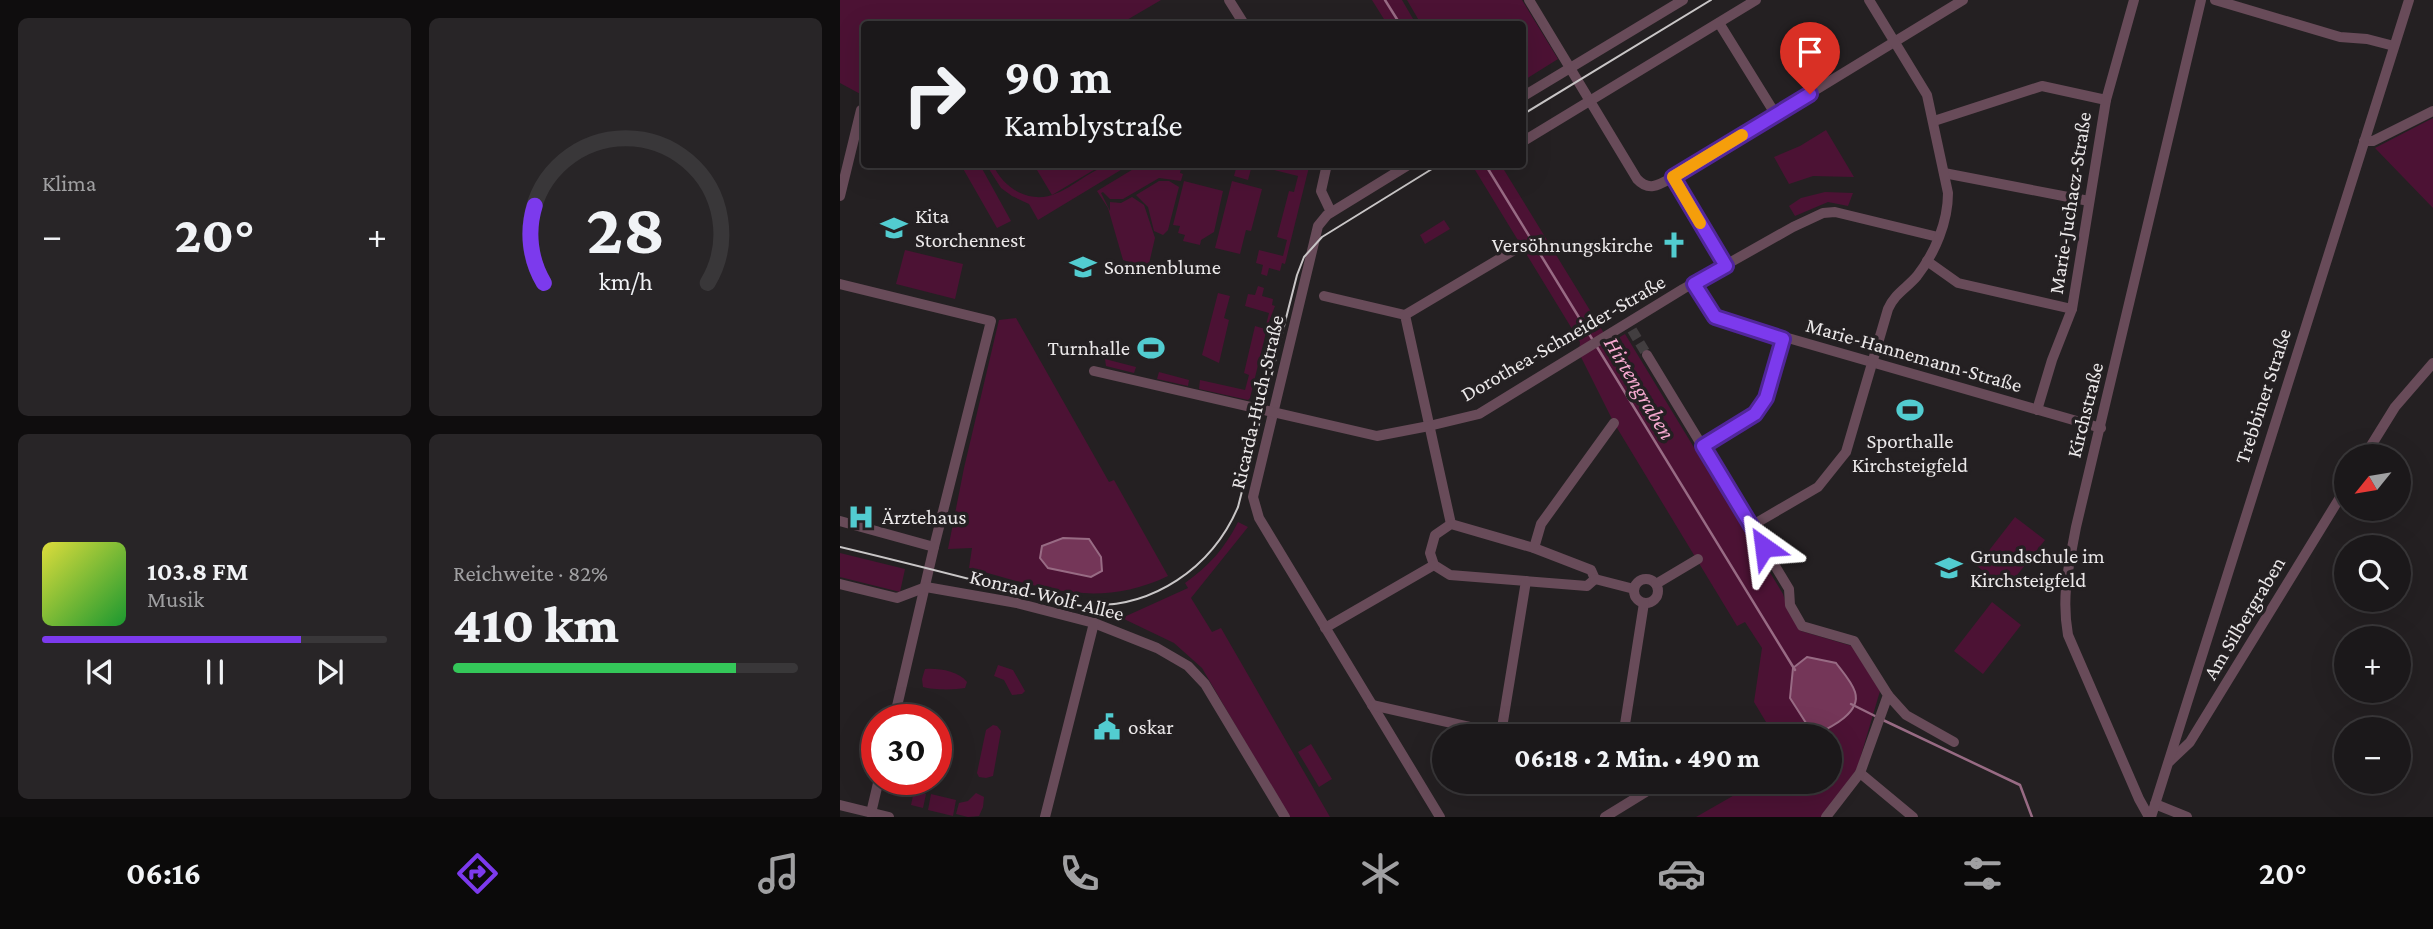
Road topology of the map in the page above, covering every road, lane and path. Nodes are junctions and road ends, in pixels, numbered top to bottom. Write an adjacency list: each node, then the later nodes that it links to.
1 (1229, 0): 11 (street)
2 (1529, 0): 15 (street)
3 (1683, 0): 15 (street)
4 (1756, 0): 12 (street)
5 (1869, 0): 13 (street)
6 (1963, 0): 13 (street)
7 (2134, 0): 17 (street, Marie-Juchacz-Straße)
8 (2201, 0): 50 (street, Kirchstraße)
9 (2215, 0): 14 (street)
10 (2409, 0): 14 (street, Trebbiner Straße)
11 (1242, 21)
12 (1720, 23): 18 (street); 21 (street)
13 (1895, 42): 21 (street); 22 (street)
14 (2394, 46): 24 (street, Trebbiner Straße)
15 (1570, 69): 16 (street); 18 (street)
16 (1526, 95)
17 (2106, 100): 22 (street); 30 (street, Marie-Juchacz-Straße)
18 (1589, 102): 23 (street); 28 (street)
19 (861, 110): 29 (street)
20 (2433, 111): 24 (street)
21 (1776, 115): 28 (street)
22 (1934, 121): 27 (street)
23 (1526, 140)
24 (2364, 141): 77 (street, Trebbiner Straße)
25 (1326, 168): 31 (street)
26 (1403, 168): 31 (street, Ricarda-Huch-Straße)
27 (1944, 173): 30 (street); 32 (street)
28 (1673, 177): 35 (street)
29 (840, 196)
30 (2089, 201): 39 (street, Marie-Juchacz-Straße)
31 (1331, 212): 47 (street, Ricarda-Huch-Straße)
32 (1938, 237): 34 (street); 35 (street, Dorothea-Schneider-Straße)
33 (1516, 249): 40 (street)
34 (1927, 261): 39 (street); 43 (street)
35 (1726, 266): 37 (street, Dorothea-Schneider-Straße)
36 (840, 284): 57 (street)
37 (1694, 284): 41 (street, Marie-Hannemann-Straße); 49 (street, Dorothea-Schneider-Straße)
38 (1324, 296): 40 (street)
39 (2072, 309): 46 (street, Marie-Juchacz-Straße)
40 (1405, 316): 49 (street)
41 (1783, 339): 43 (street, Marie-Hannemann-Straße); 52 (street)
42 (1647, 355): 52 (street)
43 (1872, 363): 46 (street, Marie-Hannemann-Straße); 56 (street)
44 (2433, 363): 51 (street)
45 (1094, 371): 47 (street, Dorothea-Schneider-Straße)
46 (2037, 410): 50 (street, Marie-Hannemann-Straße)
47 (1272, 412): 49 (street, Dorothea-Schneider-Straße); 69 (street, Ricarda-Huch-Straße)
48 (1614, 423): 58 (street)
49 (1429, 426): 55 (street)
50 (2101, 428): 91 (street, Kirchstraße)
51 (2372, 444)
52 (1703, 446): 56 (street)
53 (2334, 507): 77 (street, Am Silbergraben)
54 (840, 521): 57 (street)
55 (1451, 524): 58 (street); 60 (street)
56 (1751, 526): 70 (street)
57 (934, 547): 65 (street)
58 (1534, 548): 61 (street)
59 (1698, 559): 64 (street)
60 (1434, 565): 62 (street); 69 (street)
61 (1595, 579): 62 (street); 66 (street)
62 (1526, 581): 74 (street)
63 (840, 584): 65 (street, Konrad-Wolf-Allee)
64 (1656, 584): 66 (street); 67 (street)
65 (926, 587): 68 (street, Konrad-Wolf-Allee); 71 (street)
66 (1634, 589): 67 (street)
67 (1644, 603): 75 (street)
68 (1094, 622): 85 (street); 86 (street, Konrad-Wolf-Allee)
69 (1325, 628): 72 (street, Ricarda-Huch-Straße)
70 (1886, 701): 76 (street); 78 (street)
71 (898, 704)
72 (1372, 705): 73 (street); 87 (street, Ricarda-Huch-Straße)
73 (1457, 724)
74 (1503, 724)
75 (1625, 724)
76 (1954, 741)
77 (2168, 763): 81 (street, Trebbiner Straße)
78 (1860, 773): 89 (street); 90 (street)
79 (1642, 794): 88 (street)
80 (875, 795): 83 (street)
81 (2155, 804): 91 (street, Trebbiner Straße); 92 (street)
82 (840, 805): 83 (street)
83 (871, 813): 84 (street)
84 (890, 817)
85 (1045, 817)
86 (1285, 817)
87 (1440, 817)
88 (1605, 817)
89 (1826, 817)
90 (1913, 817)
91 (2150, 817)
92 (2187, 817)

